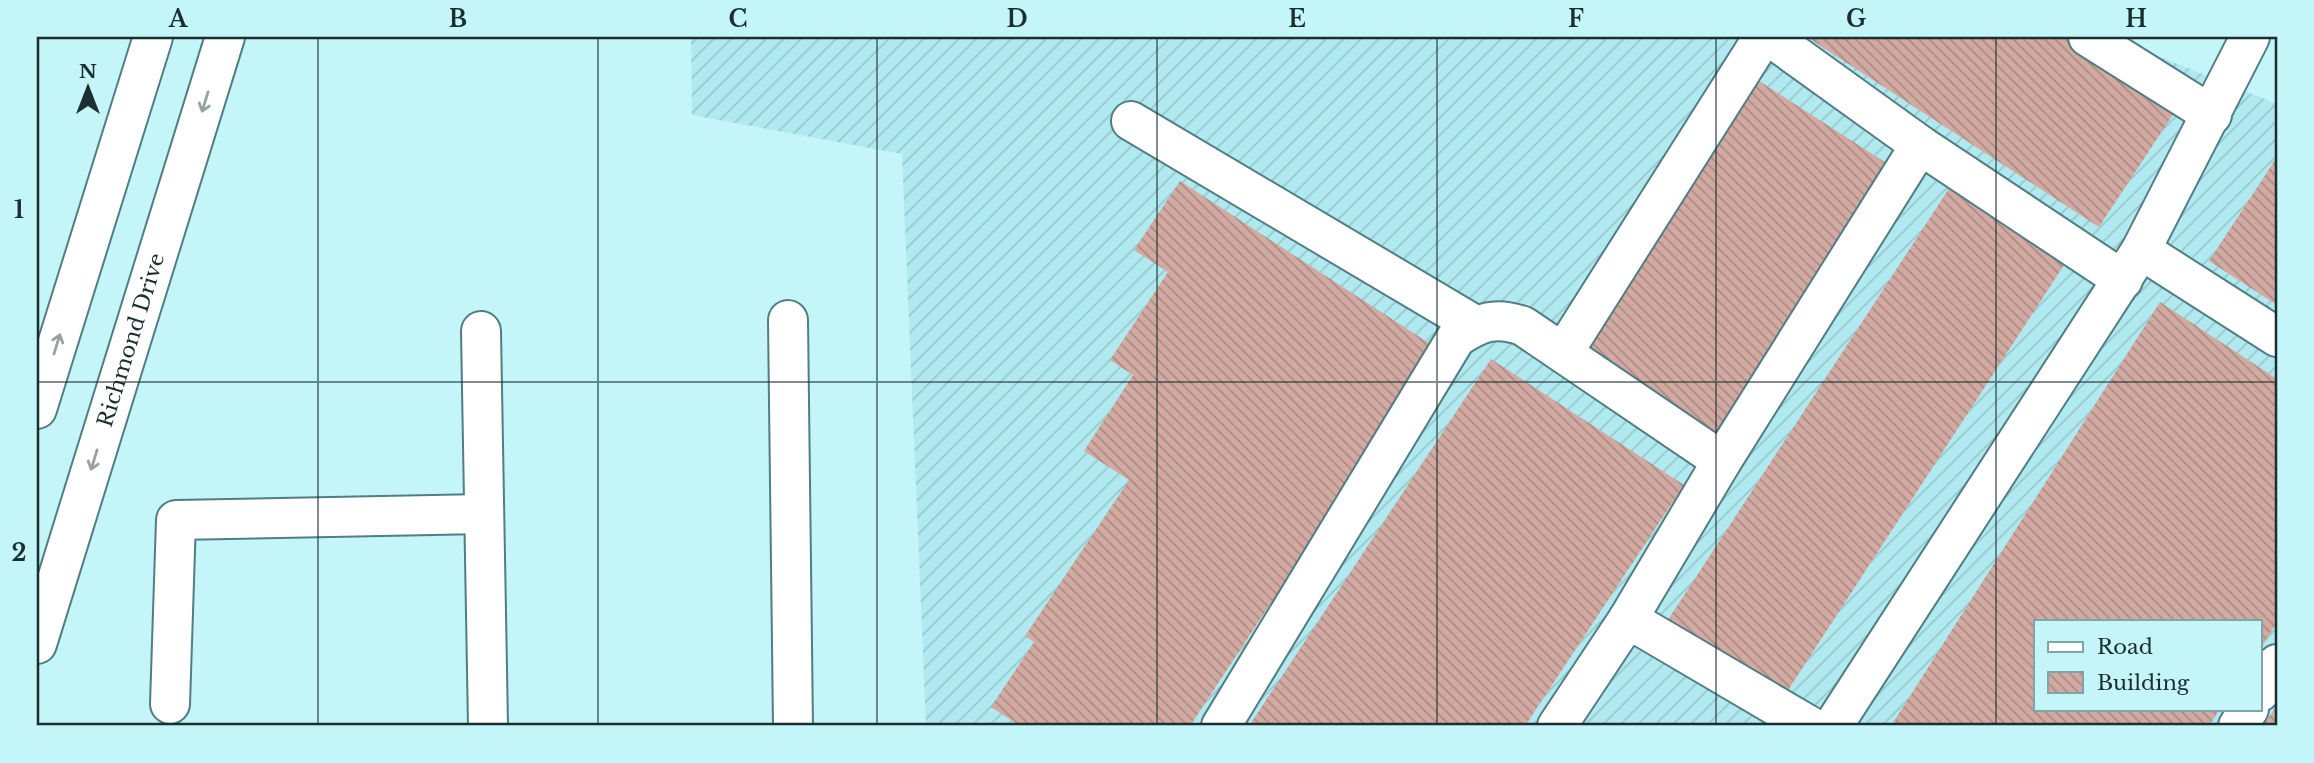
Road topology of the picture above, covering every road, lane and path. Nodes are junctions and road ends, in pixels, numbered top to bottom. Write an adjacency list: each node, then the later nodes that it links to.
1 (153, 37): 16 (street, one-way to 1)
2 (225, 37): 20 (street, Richmond Drive, one-way to 20)
3 (1763, 37): 15 (street)
4 (1770, 37): 9 (street)
5 (2088, 37): 7 (street)
6 (2250, 37): 7 (street)
7 (2212, 115): 10 (street)
8 (1131, 121): 12 (street)
9 (1920, 145): 10 (street); 17 (street)
10 (2132, 265): 14 (street); 30 (street)
11 (788, 320): 26 (street)
12 (1475, 325): 15 (street); 27 (street)
13 (481, 331): 18 (street)
14 (2277, 337)
15 (1563, 353): 17 (street)
16 (37, 409)
17 (1722, 461): 19 (street)
18 (485, 514): 23 (street); 25 (street)
19 (1628, 618): 28 (street); 29 (street)
20 (37, 644)
21 (2277, 664): 22 (street)
22 (2262, 689)
23 (170, 704)
24 (2248, 710): 31 (street)
25 (488, 726)
26 (793, 726)
27 (1221, 726)
28 (1557, 726)
29 (1810, 726)
30 (1833, 726)
31 (2238, 726)

